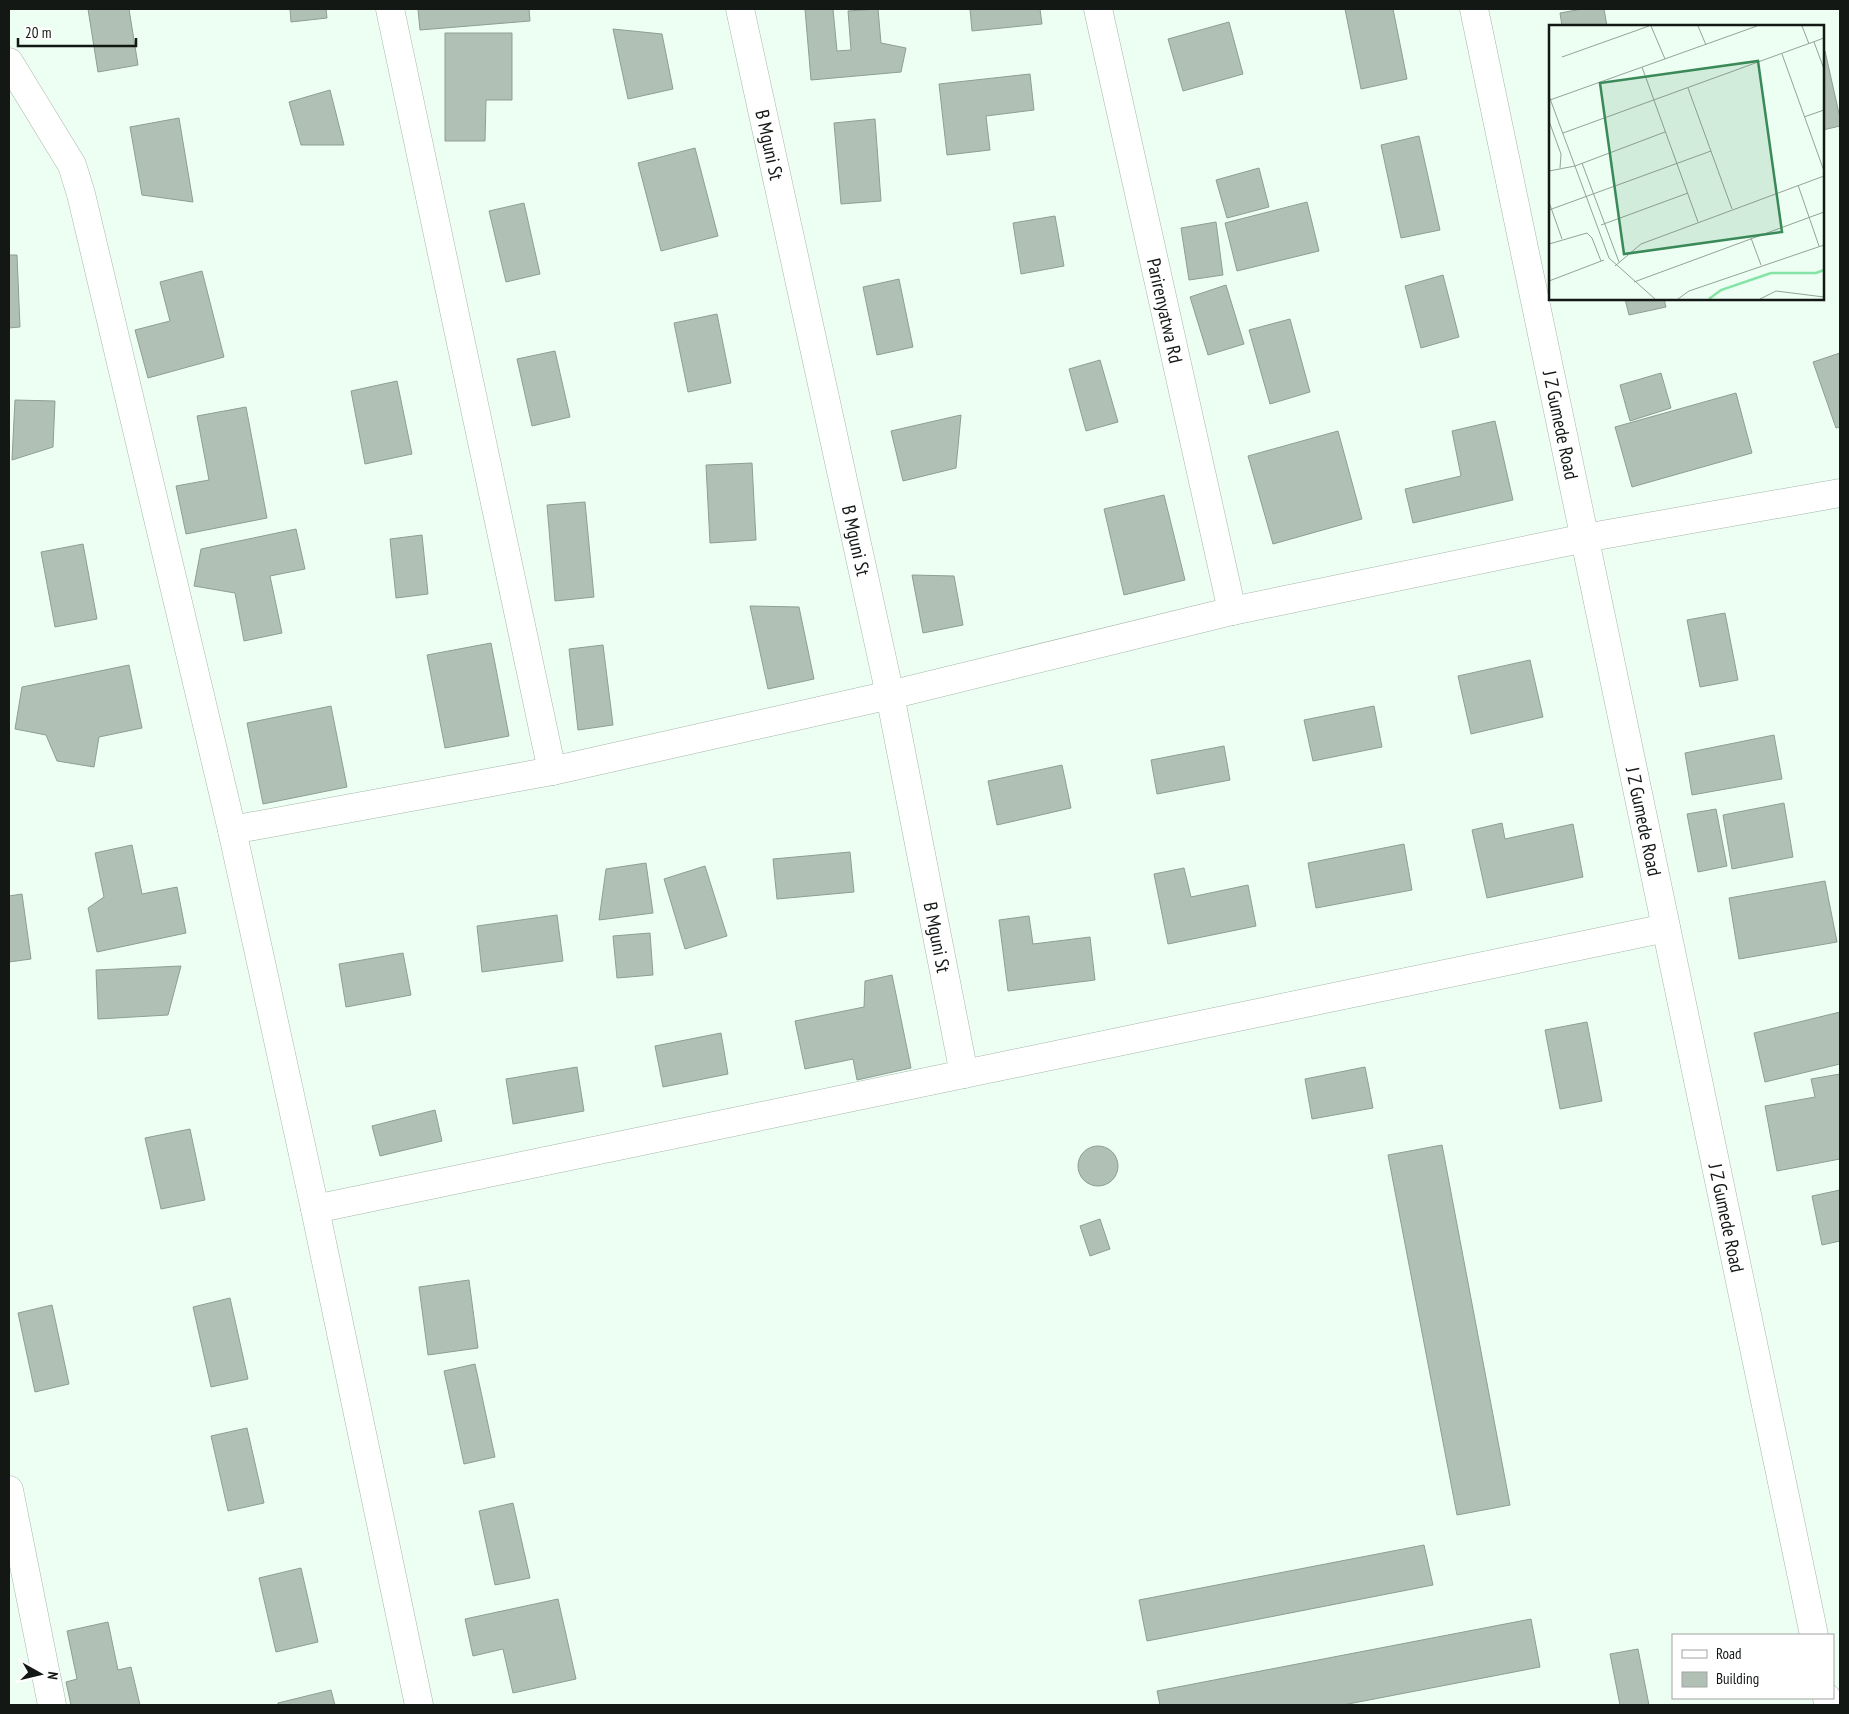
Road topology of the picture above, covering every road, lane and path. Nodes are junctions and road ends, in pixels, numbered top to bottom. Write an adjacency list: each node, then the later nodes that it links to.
1 (390, 9): 10 (street)
2 (740, 9): 9 (street, B Mguni St)
3 (1098, 9): 8 (street, Parirenyatwa Rd)
4 (1474, 9): 7 (street, J Z Gumede Road)
5 (9, 62): 11 (street)
6 (1840, 493): 7 (street)
7 (1585, 538): 8 (street); 12 (street, J Z Gumede Road)
8 (1232, 611): 9 (street)
9 (890, 695): 10 (street); 13 (street, B Mguni St)
10 (552, 771): 11 (street)
11 (232, 830): 14 (street)
12 (1666, 928): 13 (street); 16 (street, J Z Gumede Road)
13 (964, 1074): 14 (street)
14 (315, 1209): 18 (street)
15 (9, 1490): 17 (street)
16 (1814, 1634)
17 (52, 1705)
18 (419, 1705)

